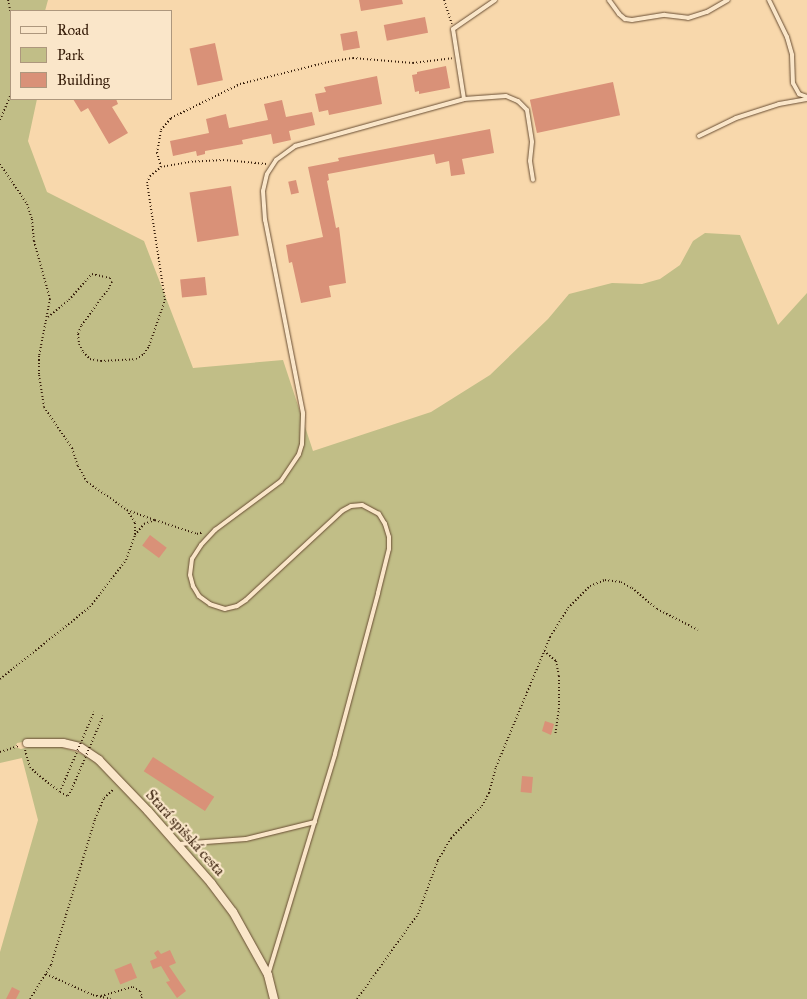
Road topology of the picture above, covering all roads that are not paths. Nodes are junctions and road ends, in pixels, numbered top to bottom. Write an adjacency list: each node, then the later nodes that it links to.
1 (495, 0): 6 (lane)
2 (609, 0): 3 (lane)
3 (728, 0)
4 (770, 0): 5 (lane)
5 (807, 98): 7 (lane)
6 (464, 99): 8 (lane); 10 (lane)
7 (699, 136)
8 (533, 180)
9 (27, 743): 11 (street, Stará spišská cesta)
10 (315, 822): 11 (lane); 12 (lane)
11 (176, 845): 12 (street, Stará spišská cesta)
12 (268, 974): 13 (street, Stará spišská cesta)
13 (274, 999)

